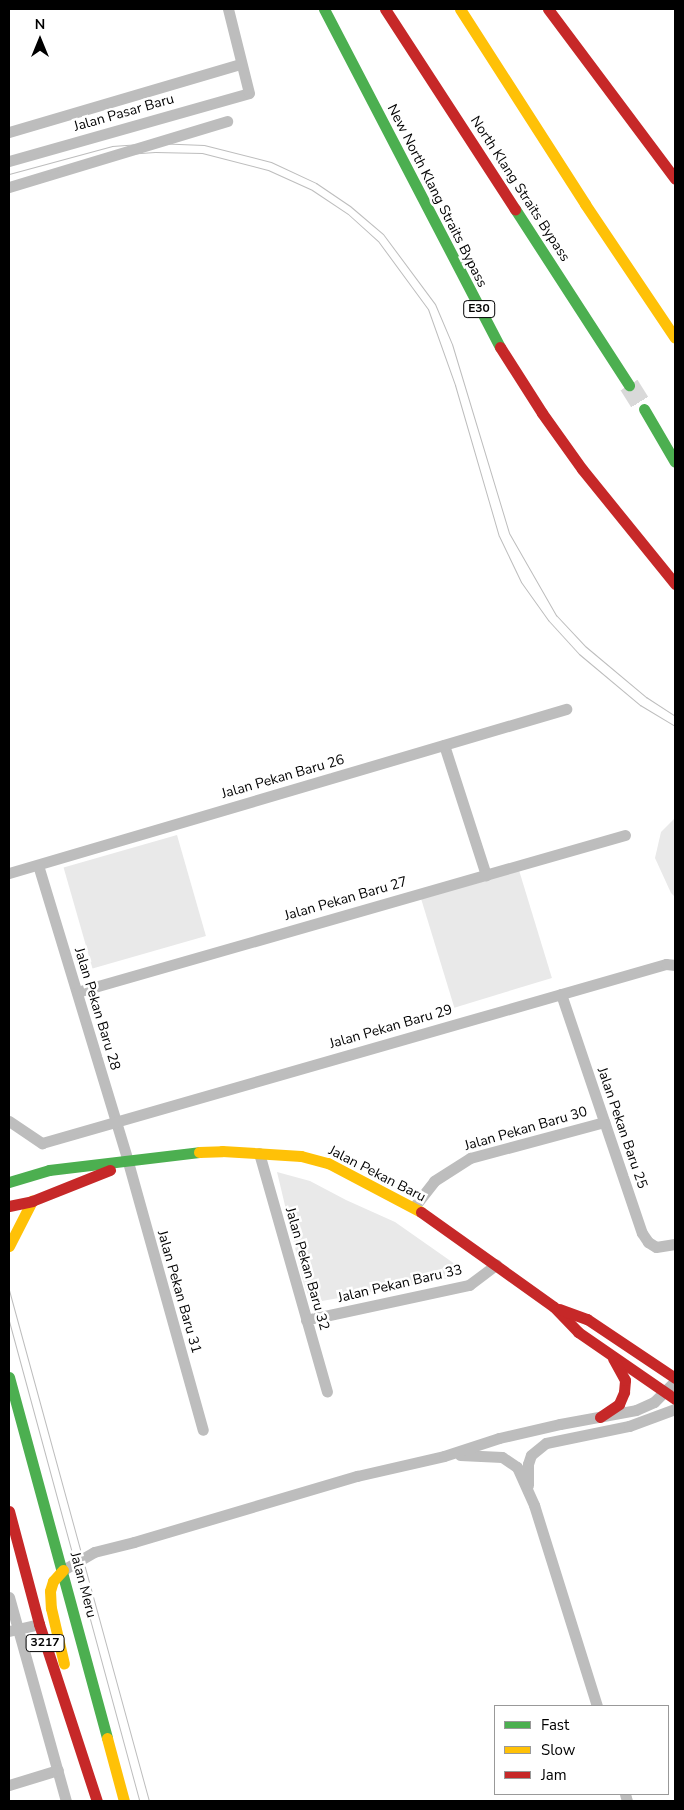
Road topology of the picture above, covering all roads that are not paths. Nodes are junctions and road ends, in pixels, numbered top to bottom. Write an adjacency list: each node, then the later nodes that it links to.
1 (228, 9): 6 (street)
2 (324, 9): 16 (main road, New North Klang Straits Bypass / E30)
3 (385, 9): 13 (main road, North Klang Straits Bypass)
4 (460, 9): 12 (main road)
5 (548, 9): 10 (main road)
6 (240, 64): 8 (street); 9 (street, Jalan Pasar Baru)
7 (227, 121): 11 (street)
8 (9, 132)
9 (9, 162)
10 (675, 179)
11 (9, 187)
12 (675, 338)
13 (629, 385)
14 (644, 409): 15 (main road)
15 (675, 462)
16 (675, 584)
17 (566, 709): 18 (street, Jalan Pekan Baru 26)
18 (444, 745): 20 (street, Jalan Pekan Baru 26); 22 (street)
19 (625, 835): 22 (street, Jalan Pekan Baru 27)
20 (38, 865): 21 (street, Jalan Pekan Baru 26); 24 (street, Jalan Pekan Baru 28)
21 (9, 873)
22 (486, 875): 24 (street, Jalan Pekan Baru 27)
23 (675, 965): 25 (street, Jalan Pekan Baru 29)
24 (76, 992): 27 (street, Jalan Pekan Baru 28)
25 (561, 994): 27 (street, Jalan Pekan Baru 29); 28 (street, Jalan Pekan Baru 25)
26 (9, 1121): 27 (street, Jalan Pekan Baru 29)
27 (116, 1121): 30 (street, Jalan Pekan Baru 28)
28 (604, 1122): 34 (street, Jalan Pekan Baru 30); 35 (street, Jalan Pekan Baru 25)
29 (259, 1153): 30 (main road, Jalan Pekan Baru); 34 (main road, Jalan Pekan Baru); 39 (street, Jalan Pekan Baru 32)
30 (128, 1162): 31 (main road, Jalan Pekan Baru); 32 (main road, Jalan Pekan Baru); 47 (street, Jalan Pekan Baru 31)
31 (9, 1182)
32 (32, 1201): 33 (main road, Jalan Pekan Baru); 36 (main road)
33 (9, 1206)
34 (414, 1207): 37 (main road, Jalan Pekan Baru)
35 (675, 1244)
36 (9, 1246)
37 (496, 1265): 38 (main road, Jalan Pekan Baru); 39 (street, Jalan Pekan Baru 33)
38 (554, 1307): 40 (main road, Jalan Pekan Baru); 42 (main road, Jalan Pekan Baru)
39 (306, 1320): 43 (street, Jalan Pekan Baru 32)
40 (609, 1353): 44 (main road, Jalan Pekan Baru); 46 (main road)
41 (9, 1377): 51 (main road, Jalan Meru / 3217)
42 (675, 1379): 44 (street)
43 (327, 1392)
44 (671, 1396): 46 (street)
45 (675, 1409): 49 (street)
46 (600, 1417): 48 (street)
47 (203, 1430)
48 (444, 1456): 49 (street); 51 (street)
49 (528, 1487): 55 (street)
50 (9, 1511): 53 (main road, 3217)
51 (63, 1570): 57 (main road); 61 (main road, Jalan Meru / 3217)
52 (9, 1597): 54 (street)
53 (39, 1624): 54 (street); 57 (main road, 3217)
54 (13, 1630): 56 (street)
55 (597, 1705)
56 (58, 1770): 58 (street); 59 (street)
57 (88, 1774): 60 (main road, 3217)
58 (9, 1785)
59 (66, 1801)
60 (97, 1801)
61 (124, 1801)

